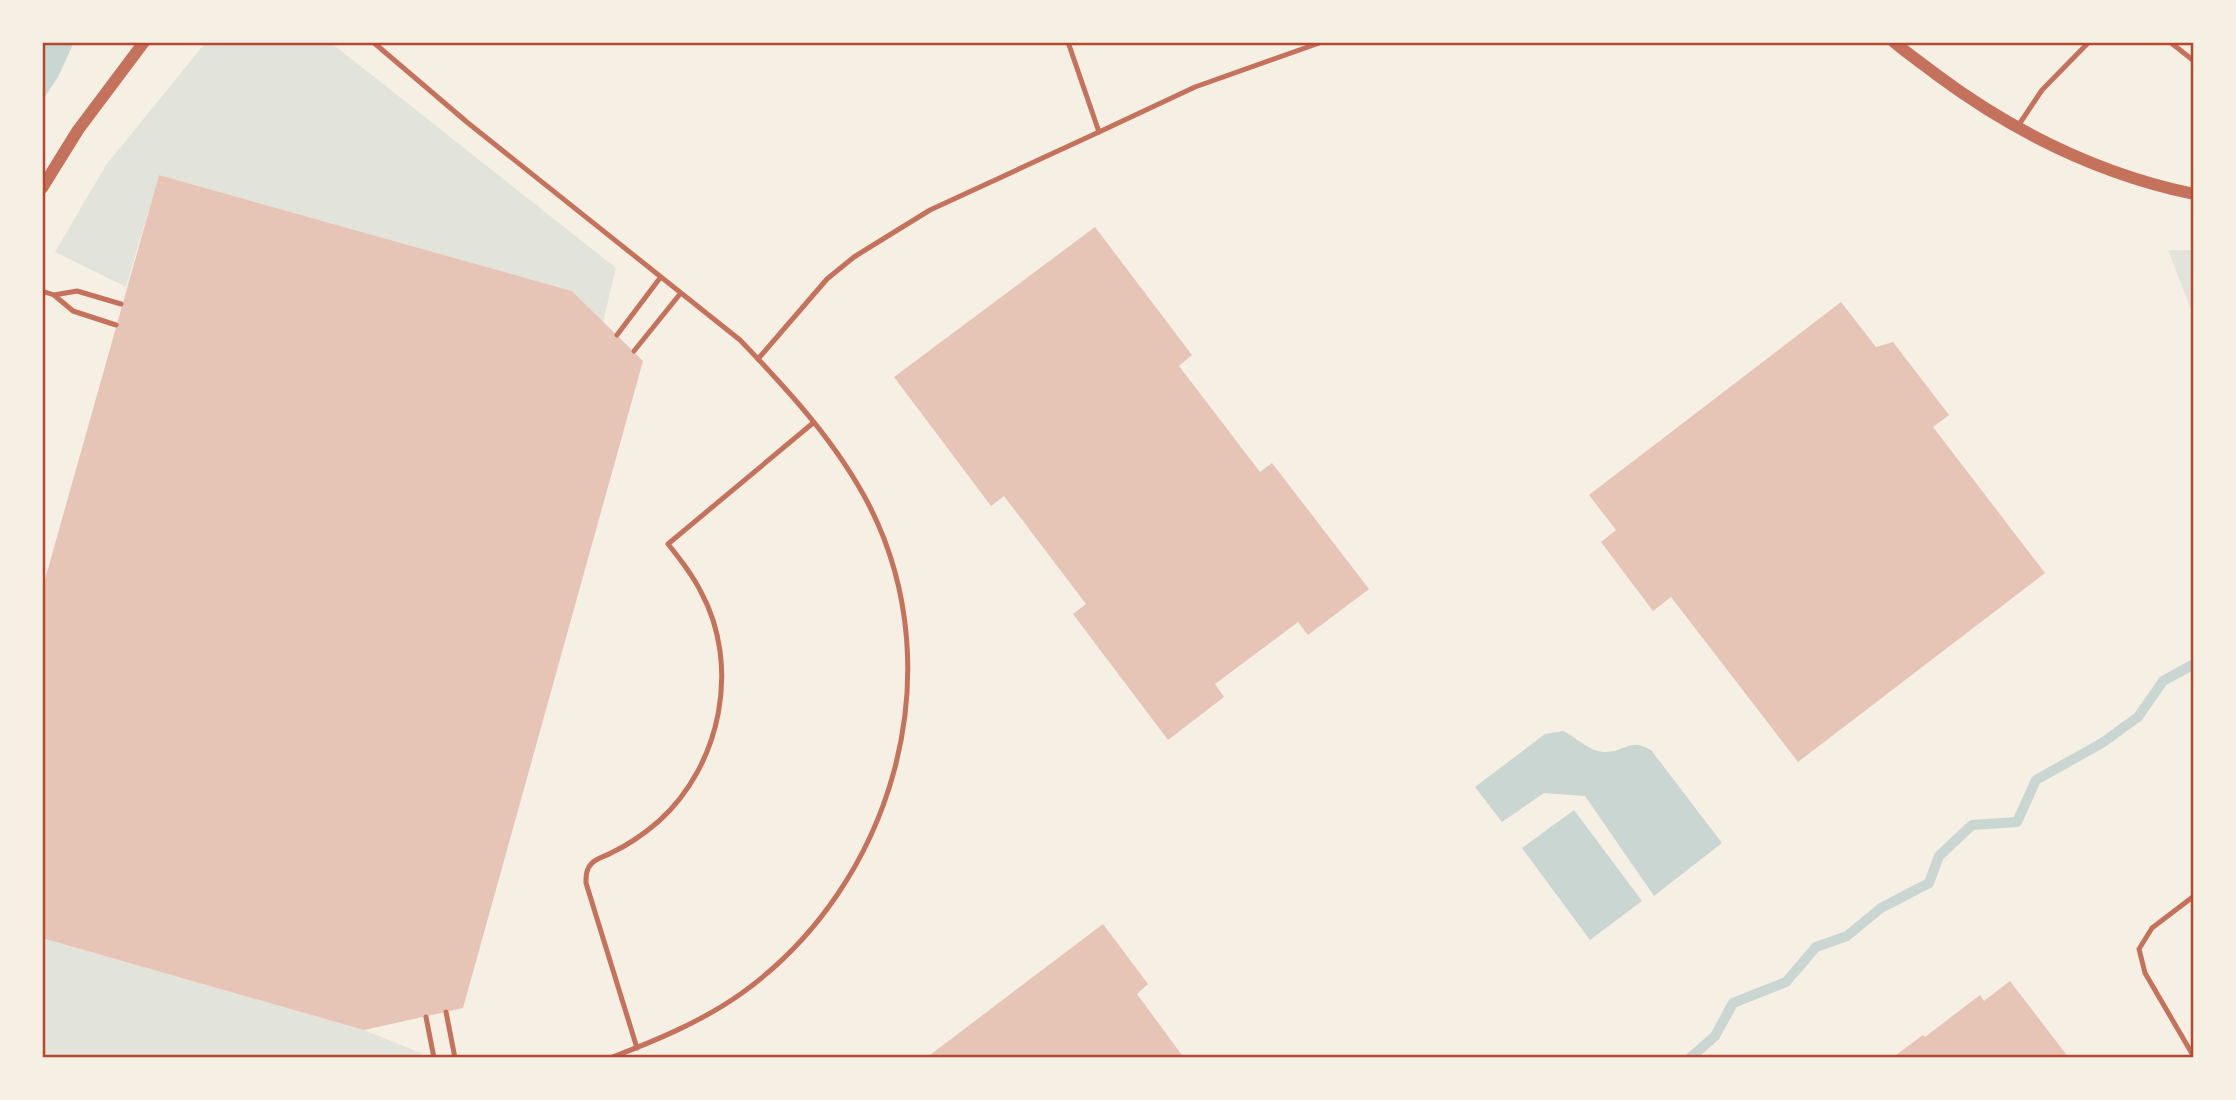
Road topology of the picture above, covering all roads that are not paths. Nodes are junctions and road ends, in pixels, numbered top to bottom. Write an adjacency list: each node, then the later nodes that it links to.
1 (144, 42): 11 (street)
2 (373, 42): 13 (lane)
3 (1068, 42): 10 (lane)
4 (1322, 42): 10 (lane)
5 (1894, 42): 9 (street)
6 (2089, 42): 9 (lane)
7 (2170, 42): 8 (lane)
8 (2194, 61)
9 (2016, 129): 12 (street)
10 (1099, 132): 21 (lane)
11 (42, 188)
12 (2194, 194)
13 (660, 278): 15 (lane); 19 (lane)
14 (42, 291): 16 (lane)
15 (680, 294): 20 (lane); 21 (lane)
16 (54, 295): 17 (lane); 18 (lane)
17 (121, 304)
18 (116, 325)
19 (617, 335)
20 (634, 351)
21 (758, 359): 22 (lane)
22 (813, 423): 26 (lane); 26 (lane)
23 (2194, 896): 27 (lane)
24 (446, 1012): 29 (lane)
25 (426, 1017): 28 (lane)
26 (637, 1048): 30 (lane)
27 (2194, 1057)
28 (434, 1058)
29 (455, 1058)
30 (610, 1058)

